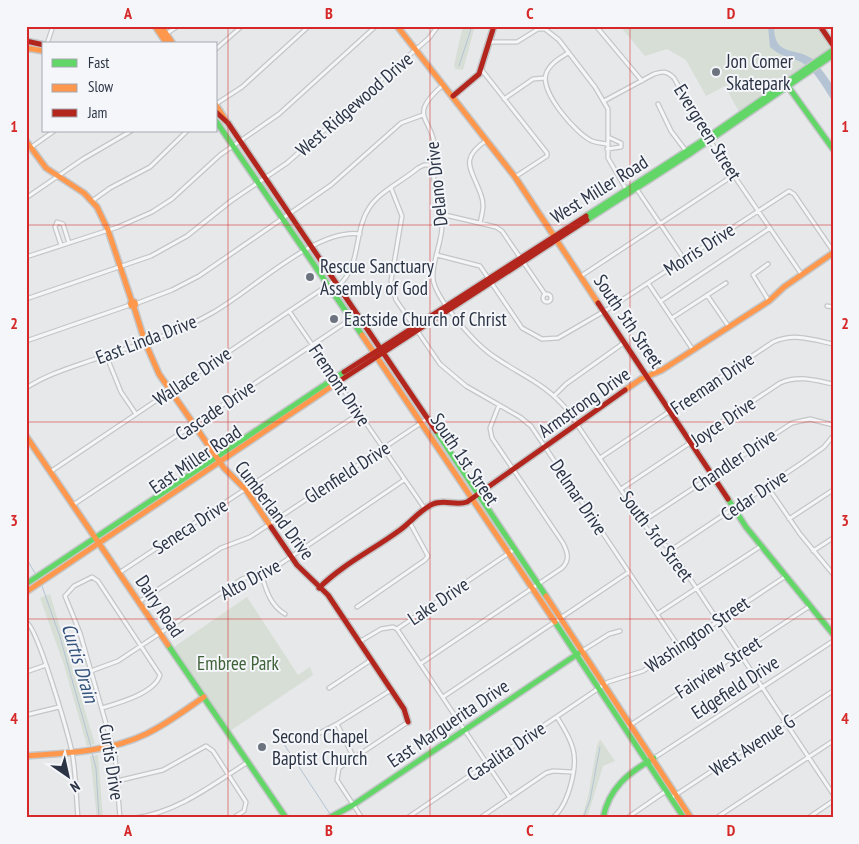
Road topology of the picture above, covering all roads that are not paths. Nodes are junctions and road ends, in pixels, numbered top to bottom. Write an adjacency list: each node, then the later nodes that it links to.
1 (53, 26): 15 (street)
2 (155, 26): 13 (street)
3 (161, 26): 13 (street)
4 (178, 26): 13 (street)
5 (242, 26): 21 (street)
6 (309, 26): 37 (street)
7 (376, 26): 51 (street)
8 (397, 26): 23 (street, South 5th Street)
9 (438, 26): 23 (street, West Ridgewood Drive)
10 (494, 26): 18 (street)
11 (596, 26): 31 (street)
12 (820, 26): 20 (street)
13 (164, 36): 16 (street); 17 (street)
14 (26, 41): 19 (street)
15 (48, 42)
16 (166, 42)
17 (171, 42)
18 (490, 42): 26 (street); 29 (street)
19 (42, 45)
20 (833, 45)
21 (218, 47)
22 (26, 48): 25 (street)
23 (416, 50): 32 (street, South 5th Street); 61 (street, West Ridgewood Drive)
24 (833, 50): 28 (street, West Miller Road)
25 (42, 51)
26 (568, 53): 30 (street); 36 (street)
27 (833, 55): 28 (street, West Miller Road)
28 (822, 60): 33 (street, West Miller Road)
29 (482, 69): 34 (street); 35 (street)
30 (545, 78): 35 (street); 53 (street)
31 (642, 81): 36 (street); 48 (street, Evergreen Street)
32 (443, 84): 34 (street, South 5th Street); 41 (street)
33 (787, 84): 48 (street, West Miller Road); 55 (street)
34 (453, 96): 49 (street, South 5th Street)
35 (504, 99): 60 (street)
36 (604, 101): 47 (street)
37 (218, 104)
38 (658, 104): 56 (street)
39 (218, 108): 42 (street, South 1st Street)
40 (218, 114): 42 (street, South 1st Street)
41 (423, 115): 57 (street, Delano Drive); 69 (street)
42 (226, 120): 51 (street, South 1st Street)
43 (218, 124): 52 (street, South 1st Street)
44 (53, 132): 54 (street)
45 (129, 132): 59 (street)
46 (186, 132): 67 (street)
47 (608, 137): 53 (street); 53 (street)
48 (709, 138): 56 (street, West Miller Road); 58 (street, Evergreen Street); 63 (street, West Miller Road)
49 (487, 140): 60 (street, South 5th Street); 72 (street)
50 (26, 141): 54 (street, Cumberland Drive)
51 (240, 141): 52 (street); 61 (street, South 1st Street)
52 (234, 145): 62 (street, South 1st Street); 75 (street)
53 (607, 146): 65 (street)
54 (28, 149): 59 (street, Cumberland Drive)
55 (833, 149)
56 (686, 151): 63 (street, West Miller Road)
57 (434, 165): 64 (street); 70 (street, Delano Drive)
58 (734, 175): 68 (street, Evergreen Street); 73 (street)
59 (57, 177): 66 (street); 67 (street, Cumberland Drive)
60 (515, 177): 77 (street, South 5th Street)
61 (265, 178): 62 (street, West Ridgewood Drive); 69 (street, South 1st Street)
62 (259, 182): 71 (street, South 1st Street); 88 (street, West Ridgewood Drive)
63 (635, 187): 65 (street, West Miller Road); 73 (street)
64 (391, 188): 76 (street); 112 (street, Delmar Drive)
65 (627, 192): 77 (street, West Miller Road)
66 (26, 198)
67 (92, 201): 75 (street, Cumberland Drive)
68 (758, 210): 74 (street, Evergreen Street); 82 (street, Morris Drive); 86 (street, Morris Drive)
69 (289, 214): 71 (street); 80 (street, South 1st Street)
70 (441, 214): 72 (street); 83 (street, Delano Drive)
71 (284, 218): 81 (street, South 1st Street); 102 (street)
72 (480, 223): 85 (street)
73 (660, 224): 86 (street); 90 (street)
74 (770, 228): 89 (street, Evergreen Street); 100 (street)
75 (108, 230): 78 (street); 88 (street, Cumberland Drive)
76 (360, 234): 80 (street, East Linda Drive); 96 (street)
77 (555, 238): 85 (street, West Miller Road); 90 (street, South 5th Street)
78 (69, 243): 79 (street); 79 (street)
79 (61, 246): 84 (street)
80 (311, 246): 81 (street, East Linda Drive); 92 (street, South 1st Street)
81 (305, 250): 95 (street, South 1st Street); 114 (street, East Linda Drive)
82 (833, 252): 89 (street, Armstrong Drive)
83 (437, 255): 91 (street, Morris Drive); 104 (street, Delano Drive)
84 (26, 257)
85 (522, 259): 91 (street, West Miller Road); 97 (street)
86 (684, 259): 93 (street, Morris Drive)
87 (768, 264): 101 (street)
88 (120, 268): 99 (street, West Ridgewood Drive); 102 (street, Cumberland Drive)
89 (802, 275): 101 (street, Armstrong Drive)
90 (581, 276): 106 (street, South 5th Street)
91 (489, 280): 104 (street, West Miller Road); 106 (street, Morris Drive)
92 (334, 281): 95 (street, Wallace Drive); 96 (street, South 1st Street)
93 (648, 283): 100 (street); 106 (street, Morris Drive)
94 (726, 283): 98 (street)
95 (328, 284): 107 (street, Wallace Drive); 109 (street, South 1st Street)
96 (338, 287): 108 (street, South 1st Street)
97 (545, 294)
98 (707, 295): 110 (street); 111 (street)
99 (26, 299)
100 (661, 301): 110 (street)
101 (769, 301): 111 (street, Armstrong Drive)
102 (133, 304): 113 (street); 114 (street, Cumberland Drive)
103 (827, 306): 105 (street)
104 (448, 307): 112 (street, West Miller Road); 127 (street, South 3rd Street)
105 (833, 307)
106 (604, 310): 115 (street, South 5th Street)
107 (289, 311): 117 (street, Fremont Drive); 126 (street, Wallace Drive)
108 (357, 315): 109 (street, Cascade Drive); 119 (street, South 1st Street)
109 (351, 318): 117 (street, Cascade Drive); 119 (street, South 1st Street)
110 (672, 318): 118 (street)
111 (730, 327): 118 (street, Armstrong Drive)
112 (414, 329): 119 (street, West Miller Road); 128 (street, Delmar Drive)
113 (26, 341)
114 (145, 342): 120 (street, East Linda Drive); 126 (street, Cumberland Drive)
115 (626, 342): 121 (street, South 5th Street); 127 (street)
116 (833, 344): 129 (street, Freeman Drive)
117 (313, 345): 122 (street, Fremont Drive); 135 (street, Cascade Drive)
118 (693, 350): 121 (street, Armstrong Drive)
119 (378, 352): 122 (street, East Miller Road); 123 (street, South 1st Street)
120 (106, 355): 125 (street, East Linda Drive); 131 (street)
121 (648, 377): 129 (street, South 5th Street); 134 (street, Armstrong Drive)
122 (337, 379): 130 (street, Fremont Drive); 144 (street, East Miller Road)
123 (399, 383): 132 (street, South 1st Street); 133 (street, South 1st Street)
124 (833, 384): 139 (street, Joyce Drive)
125 (26, 388)
126 (170, 390): 131 (street, Wallace Drive); 135 (street, Cumberland Drive)
127 (555, 396): 134 (street, South 3rd Street)
128 (499, 405): 140 (street, Delmar Drive); 145 (street)
129 (670, 411): 139 (street, South 5th Street); 143 (street, Freeman Drive)
130 (360, 413): 141 (street, Fremont Drive); 151 (street, Seneca Drive)
131 (136, 414): 146 (street, Wallace Drive)
132 (428, 419): 133 (street, Glenfield Drive); 142 (street, South 1st Street)
133 (422, 422): 141 (street, Glenfield Drive); 142 (street, South 1st Street)
134 (577, 424): 140 (street, Armstrong Drive); 143 (street, South 3rd Street)
135 (193, 425): 144 (street, Cumberland Drive); 154 (street, Cascade Drive)
136 (833, 425): 147 (street, Chandler Drive)
137 (26, 436): 146 (street, Dairy Road)
138 (833, 436): 149 (street, Cedar Drive)
139 (691, 443): 147 (street, South 5th Street); 150 (street, Joyce Drive)
140 (545, 447): 145 (street, Armstrong Drive); 169 (street, Delmar Drive)
141 (383, 448): 148 (street, Fremont Drive); 160 (street, Glenfield Drive)
142 (450, 458): 153 (street, South 1st Street)
143 (600, 458): 150 (street, South 3rd Street)
144 (218, 459): 151 (street, Cumberland Drive); 162 (street, East Miller Road)
145 (513, 469): 153 (street, Armstrong Drive); 174 (street)
146 (50, 472): 154 (street, Dairy Road)
147 (712, 475): 155 (street, South 5th Street); 158 (street, Chandler Drive)
148 (404, 480): 156 (street, Fremont Drive); 167 (street, Alto Drive)
149 (767, 486): 155 (street, Cedar Drive); 157 (street)
150 (621, 489): 158 (street, South 3rd Street)
151 (246, 490): 160 (street, Cumberland Drive); 168 (street, Seneca Drive)
152 (833, 490): 157 (street)
153 (476, 496): 156 (street); 165 (street, South 1st Street)
154 (73, 505): 162 (street, Dairy Road)
155 (734, 508): 163 (street, South 5th Street); 164 (street, Cedar Drive)
156 (425, 509): 159 (street)
157 (789, 519): 166 (street)
158 (642, 522): 164 (street, South 3rd Street)
159 (410, 523): 176 (street); 180 (street)
160 (269, 524): 167 (street, Cumberland Drive); 178 (street, Glenfield Drive)
161 (833, 538): 166 (street)
162 (97, 540): 168 (street, Dairy Road); 173 (street, East Miller Road); 177 (street, East Miller Road)
163 (761, 545): 172 (street, South 5th Street); 175 (street)
164 (671, 550): 175 (street, South 3rd Street)
165 (512, 551): 174 (street, South 1st Street); 186 (street, Lake Drive)
166 (814, 551): 171 (street)
167 (291, 557): 170 (street, Alto Drive); 176 (street, Cumberland Drive)
168 (119, 572): 178 (street, Dairy Road)
169 (629, 572): 182 (street, Delmar Drive); 183 (street)
170 (261, 573): 181 (street); 188 (street, Alto Drive)
171 (833, 574)
172 (786, 576): 179 (street, South 5th Street); 184 (street, Washington Street)
173 (26, 584)
174 (536, 586): 183 (street, South 1st Street); 197 (street)
175 (696, 587): 182 (street); 184 (street, South 3rd Street)
176 (319, 588): 191 (street, Cumberland Drive)
177 (26, 592)
178 (139, 602): 188 (street, Dairy Road)
179 (810, 606): 189 (street, South 5th Street); 195 (street, Fairview Street)
180 (357, 607)
181 (285, 614)
182 (657, 614): 193 (street, Delmar Drive)
183 (558, 619): 194 (street, South 1st Street); 206 (street)
184 (718, 620): 193 (street, Washington Street); 195 (street, South 3rd Street)
185 (26, 622): 198 (street)
186 (396, 629): 191 (street, Lake Drive); 197 (street)
187 (620, 631): 194 (street)
188 (160, 634): 192 (street, Alto Drive); 207 (street, Dairy Road)
189 (833, 634)
190 (833, 641): 203 (street, Edgefield Drive)
191 (359, 642): 196 (street, Cumberland Drive)
192 (141, 646): 199 (street, Alto Drive); 199 (street, Curtis Drive); 209 (street)
193 (679, 647): 201 (street, Washington Street)
194 (580, 653): 201 (street, South 1st Street); 216 (street, East Marguerita Drive)
195 (740, 653): 203 (street, South 3rd Street); 215 (street, Fairview Street)
196 (371, 660): 202 (street); 204 (street, Cumberland Drive)
197 (420, 664): 206 (street)
198 (46, 665): 200 (street); 208 (street)
199 (91, 671): 209 (street, Curtis Drive)
200 (26, 672)
201 (602, 686): 211 (street, Casalita Drive); 215 (street, South 1st Street)
202 (329, 688)
203 (762, 688): 213 (street, South 3rd Street); 224 (street, Edgefield Drive)
204 (391, 690): 212 (street, Cumberland Drive); 214 (street)
205 (833, 691): 213 (street, West Avenue G)
206 (443, 697): 216 (street)
207 (204, 698): 219 (street); 226 (street, Dairy Road)
208 (59, 707): 210 (street); 220 (street)
209 (102, 708): 219 (street, Curtis Drive)
210 (26, 715)
211 (557, 717): 227 (street, Casalita Drive); 228 (street)
212 (408, 722): 223 (street)
213 (785, 722): 222 (street, South 3rd Street); 233 (street, West Avenue G)
214 (337, 724): 217 (street); 223 (street)
215 (629, 726): 224 (street, South 1st Street); 225 (street, South 1st Street)
216 (465, 730): 227 (street); 236 (street, East Marguerita Drive)
217 (314, 736)
218 (833, 741): 222 (street)
219 (112, 745): 220 (street); 230 (street, Curtis Drive)
220 (72, 752): 221 (street); 237 (street)
221 (26, 756)
222 (809, 757): 232 (street, South 3rd Street); 251 (street)
223 (354, 758): 236 (street)
224 (654, 758): 225 (street); 233 (street, South 1st Street)
225 (648, 761): 231 (street, South 1st Street); 247 (street)
226 (248, 762): 229 (street); 241 (street, Dairy Road)
227 (488, 763): 234 (street); 244 (street, Casalita Drive)
228 (572, 772): 234 (street); 246 (street)
229 (228, 774): 230 (street); 239 (street); 240 (street)
230 (117, 781): 238 (street, Curtis Drive)
231 (666, 791): 233 (street, South 1st Street); 248 (street)
232 (833, 794)
233 (674, 796): 249 (street, South 1st Street); 250 (street, South 1st Street)
234 (510, 798): 245 (street)
235 (833, 801): 252 (street)
236 (353, 805): 242 (street, East Marguerita Drive); 243 (street)
237 (78, 818)
238 (120, 818)
239 (135, 818)
240 (234, 818)
241 (286, 818)
242 (329, 818)
243 (362, 818)
244 (407, 818)
245 (480, 818)
246 (552, 818)
247 (603, 818)
248 (627, 818)
249 (684, 818)
250 (691, 818)
251 (716, 818)
252 (808, 818)

